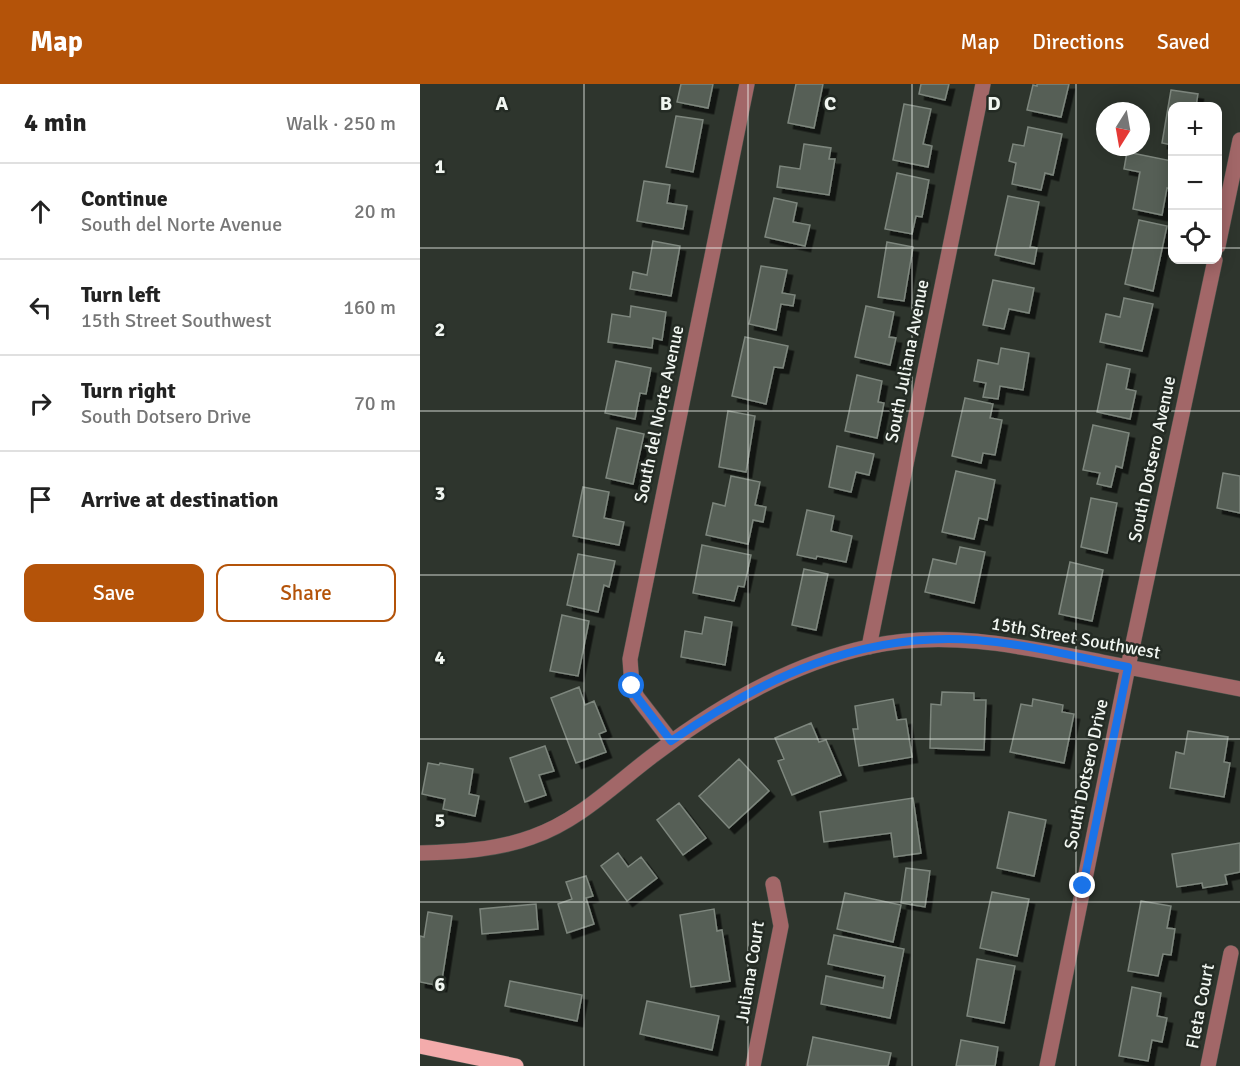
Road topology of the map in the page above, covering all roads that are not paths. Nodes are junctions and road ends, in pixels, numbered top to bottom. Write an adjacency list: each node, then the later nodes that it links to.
1 (747, 84): 9 (street, South del Norte Avenue)
2 (983, 84): 6 (street, South Juliana Avenue)
3 (1240, 140): 4 (street)
4 (1222, 227)
5 (1214, 264): 7 (street, South Dotsero Avenue)
6 (869, 646): 7 (street, 15th Street Southwest); 9 (street, 15th Street Southwest)
7 (1128, 667): 8 (street, 15th Street Southwest); 16 (street, South Dotsero Drive)
8 (1240, 689)
9 (671, 741): 10 (street, 15th Street Southwest)
10 (420, 853)
11 (773, 884): 15 (street, Juliana Court)
12 (1231, 953): 17 (street, Fleta Court)
13 (420, 1046): 14 (main road)
14 (516, 1066)
15 (753, 1066)
16 (1047, 1066)
17 (1208, 1066)

